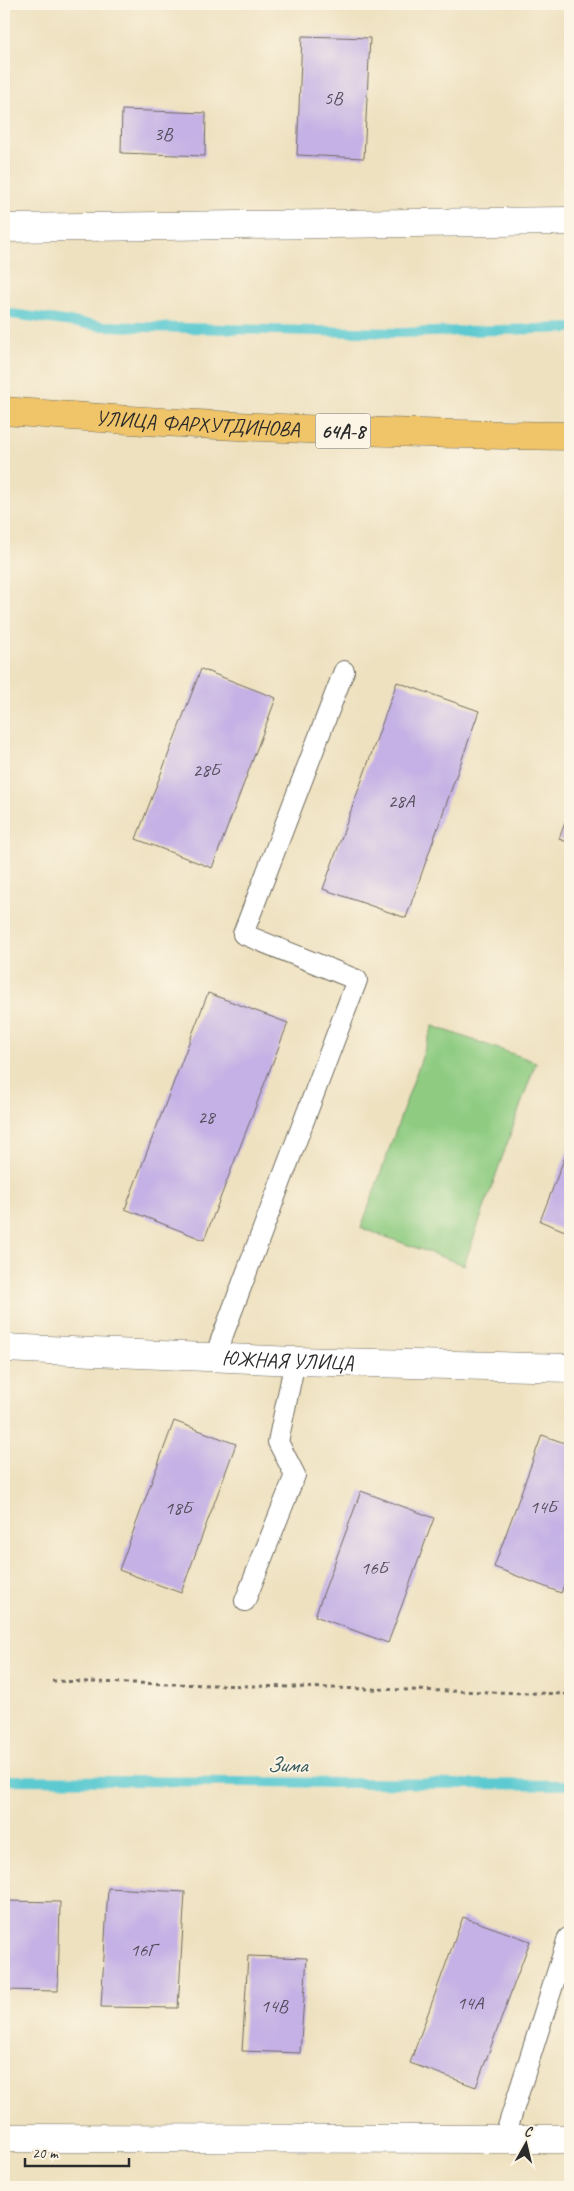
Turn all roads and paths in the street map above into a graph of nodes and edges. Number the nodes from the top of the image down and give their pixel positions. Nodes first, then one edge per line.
1 (570, 221) edge
2 (4, 228) edge
3 (4, 411) edge
4 (570, 436) edge
5 (344, 671) dead end
6 (4, 1348) edge
7 (216, 1356) junction
8 (295, 1361) junction
9 (570, 1368) edge
10 (246, 1601) dead end
11 (52, 1681) dead end
12 (570, 1694) edge
13 (568, 1938) dead end
14 (4, 2138) edge
15 (504, 2139) junction
16 (570, 2139) edge

1 - 2 street
3 - 4 main road, УЛИЦА ФАРХУТДИНОВА / 64А-8
5 - 7 lane
6 - 7 street, ЮЖНАЯ УЛИЦА
7 - 8 street, ЮЖНАЯ УЛИЦА
8 - 9 street, ЮЖНАЯ УЛИЦА
8 - 10 lane
11 - 12 path
13 - 15 lane
14 - 15 street
15 - 16 street

